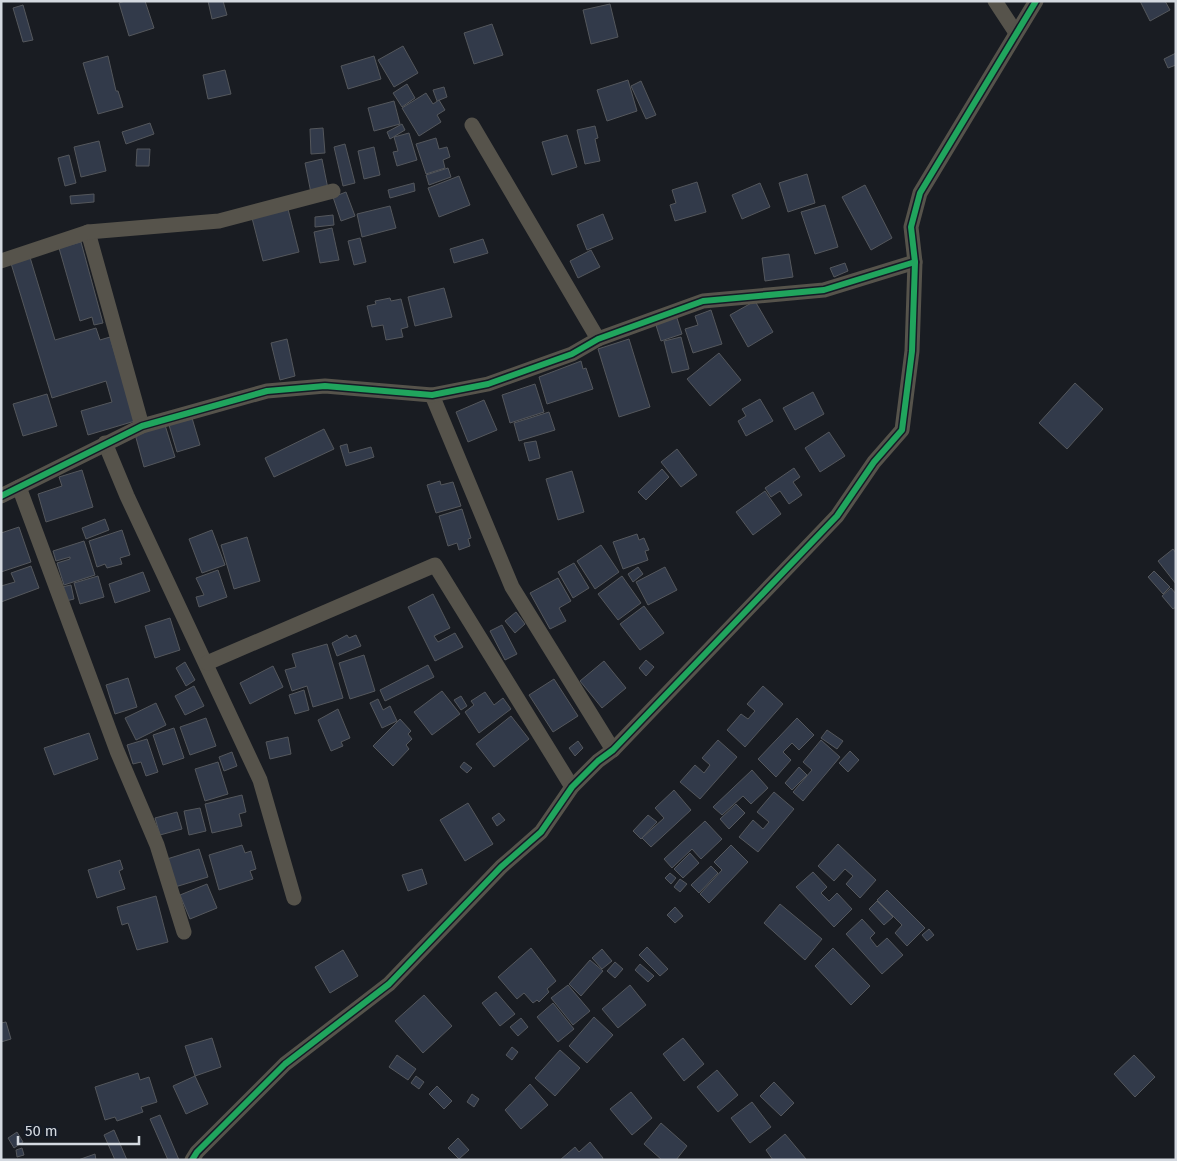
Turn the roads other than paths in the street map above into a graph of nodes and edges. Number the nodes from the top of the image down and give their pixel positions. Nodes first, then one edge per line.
1 (995, 1) edge
2 (1036, 1) edge
3 (1016, 33) junction
4 (472, 125) dead end
5 (333, 191) dead end
6 (88, 232) junction
7 (1, 261) edge
8 (915, 262) junction
9 (598, 339) junction
10 (432, 394) junction
11 (142, 426) junction
12 (105, 444) junction
13 (20, 487) junction
14 (1, 496) edge
15 (207, 664) junction
16 (614, 750) junction
17 (572, 787) junction
18 (294, 898) dead end
19 (184, 932) dead end
20 (192, 1160) edge

1 - 3 street
2 - 3 street
3 - 8 street
4 - 9 street
5 - 6 street
6 - 7 street
6 - 11 street
8 - 9 street
8 - 16 street
9 - 10 street
10 - 11 street
10 - 16 street
11 - 12 street
12 - 13 street
12 - 15 street
13 - 14 street
13 - 19 street
15 - 17 street
15 - 18 street
16 - 17 street
17 - 20 street

